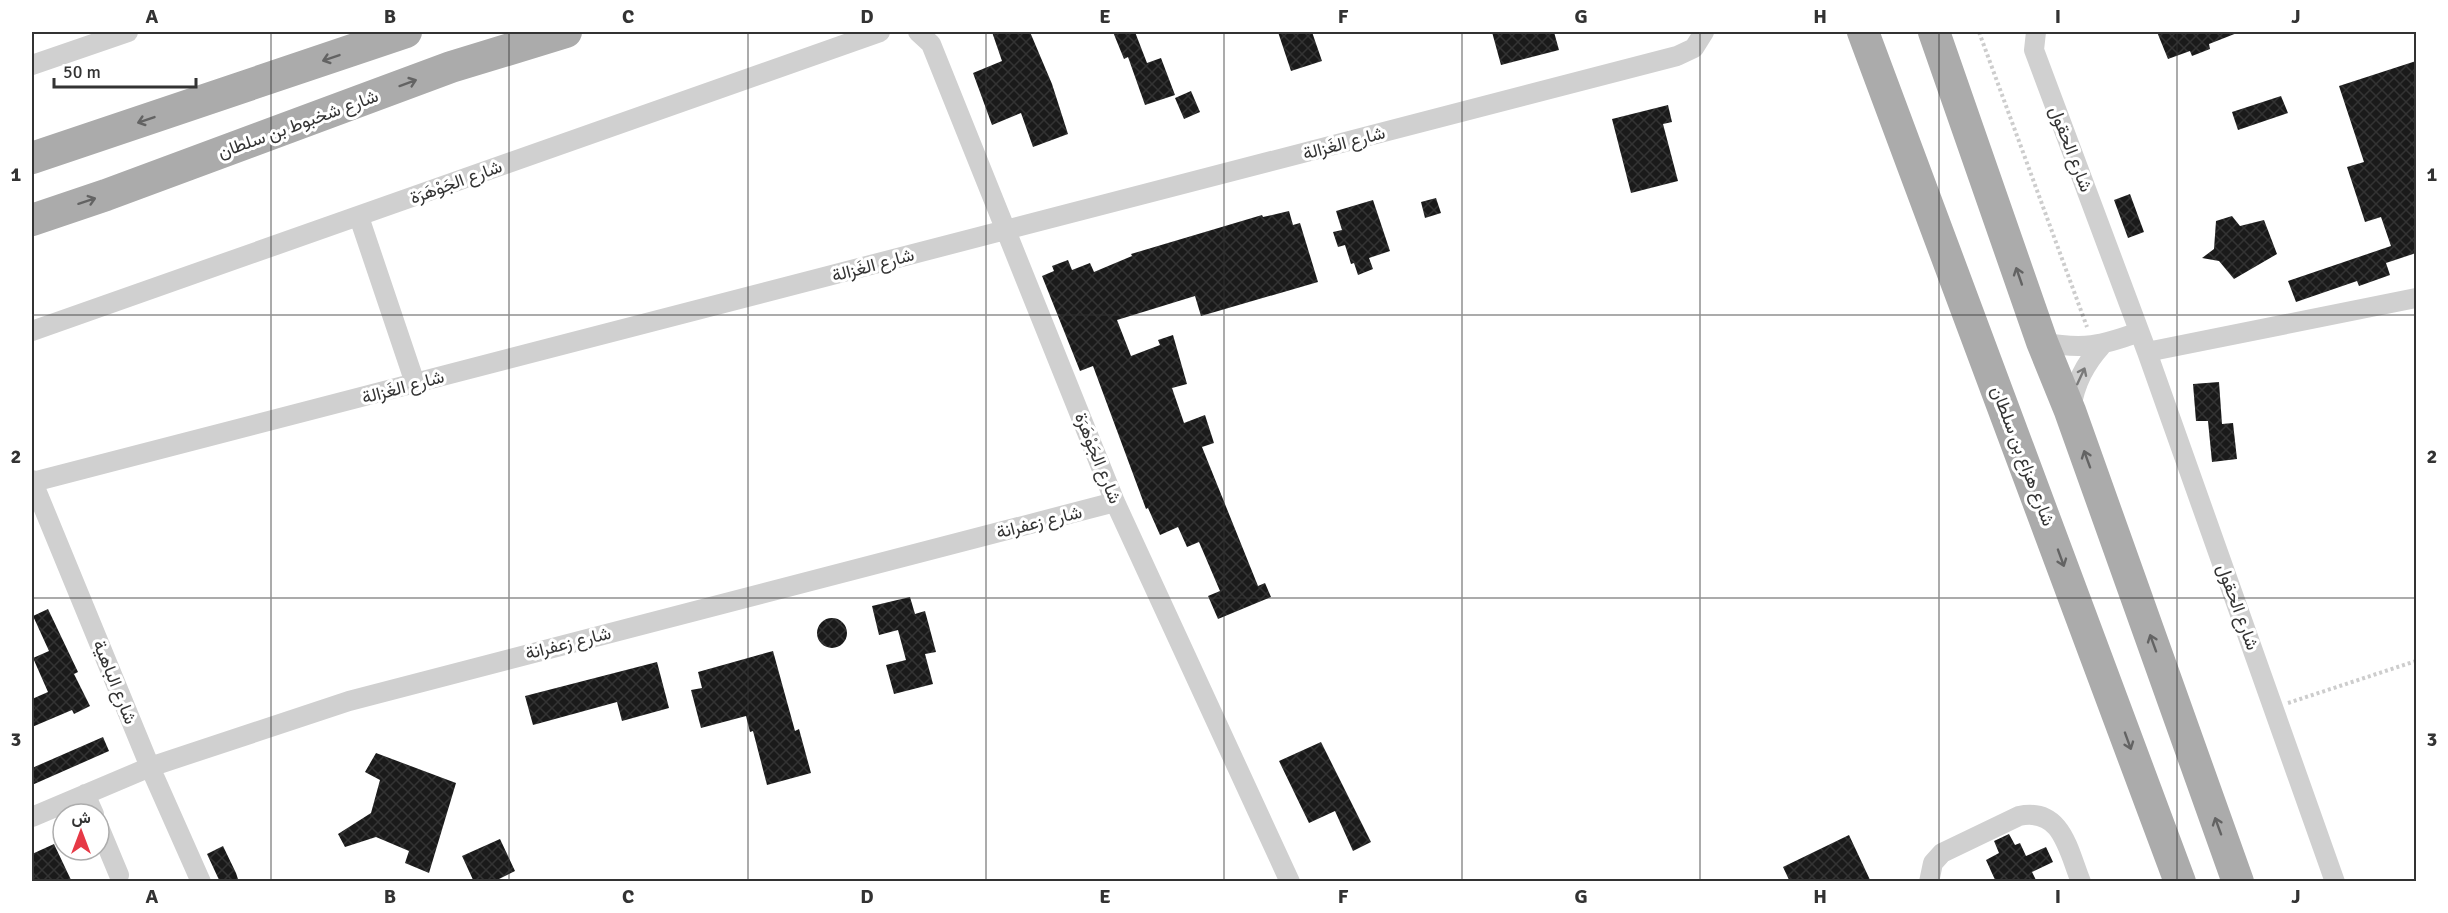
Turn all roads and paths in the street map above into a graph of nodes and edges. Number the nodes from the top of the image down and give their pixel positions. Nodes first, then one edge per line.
1 (128, 32) edge
2 (406, 32) edge
3 (566, 32) edge
4 (880, 32) edge
5 (918, 32) edge
6 (1704, 32) edge
7 (1842, 32) edge
8 (1863, 32) edge
9 (1918, 32) edge
10 (1934, 32) edge
11 (1979, 32) edge
12 (2036, 32) edge
13 (32, 65) edge
14 (1952, 80) junction
15 (32, 158) edge
16 (359, 217) junction
17 (32, 220) edge
18 (1005, 231) junction
19 (2416, 298) edge
20 (32, 331) edge
21 (2139, 332) junction
22 (2042, 342) junction
23 (2098, 346) junction
24 (2147, 352) junction
25 (415, 384) junction
26 (2070, 411) junction
27 (32, 481) edge
28 (2033, 483) junction
29 (1115, 502) junction
30 (2416, 661) edge
31 (2273, 708) junction
32 (150, 767) junction
33 (85, 794) junction
34 (89, 802) edge
35 (32, 817) edge
36 (111, 856) edge
37 (119, 875) dead end
38 (201, 882) edge
39 (1290, 882) edge
40 (1929, 882) edge
41 (2081, 882) edge
42 (2180, 882) edge
43 (2238, 882) edge
44 (2335, 882) edge

1 - 13 street
2 -> 15 main road
17 -> 3 main road, شارع شخبوط بن سلطان
4 - 16 street, شارع الجَوْهَرَة
5 - 18 street, شارع الجَوْهَرَة
6 - 18 street, شارع الغَزالة
7 - 28 main road
8 - 28 main road, شارع هزاع بن سلطان
9 - 14 main road
10 - 14 main road
11 - 23 path
12 - 21 street, شارع الحقول
22 -> 14 main road
16 - 20 street, شارع الجَوْهَرَة
16 - 25 street
18 - 25 street, شارع الغَزالة
18 - 29 street, شارع الجَوْهَرَة
19 - 24 street
21 - 23 street
21 - 24 street, شارع الحقول
22 - 23 street
22 - 26 main road
26 -> 23 street
24 - 31 street, شارع الحقول
25 - 27 street, شارع الغَزالة
43 -> 26 main road
27 - 32 street, شارع الباهية
28 -> 42 main road, شارع هزاع بن سلطان
29 - 32 street, شارع زعفرانة
29 - 39 street, شارع الجَوْهَرَة
30 - 31 path
31 - 44 street, شارع الحقول
32 - 33 street, شارع زعفرانة
32 - 38 street, شارع الباهية
33 - 34 street
33 - 35 street, شارع زعفرانة
36 - 37 street
40 - 41 street

